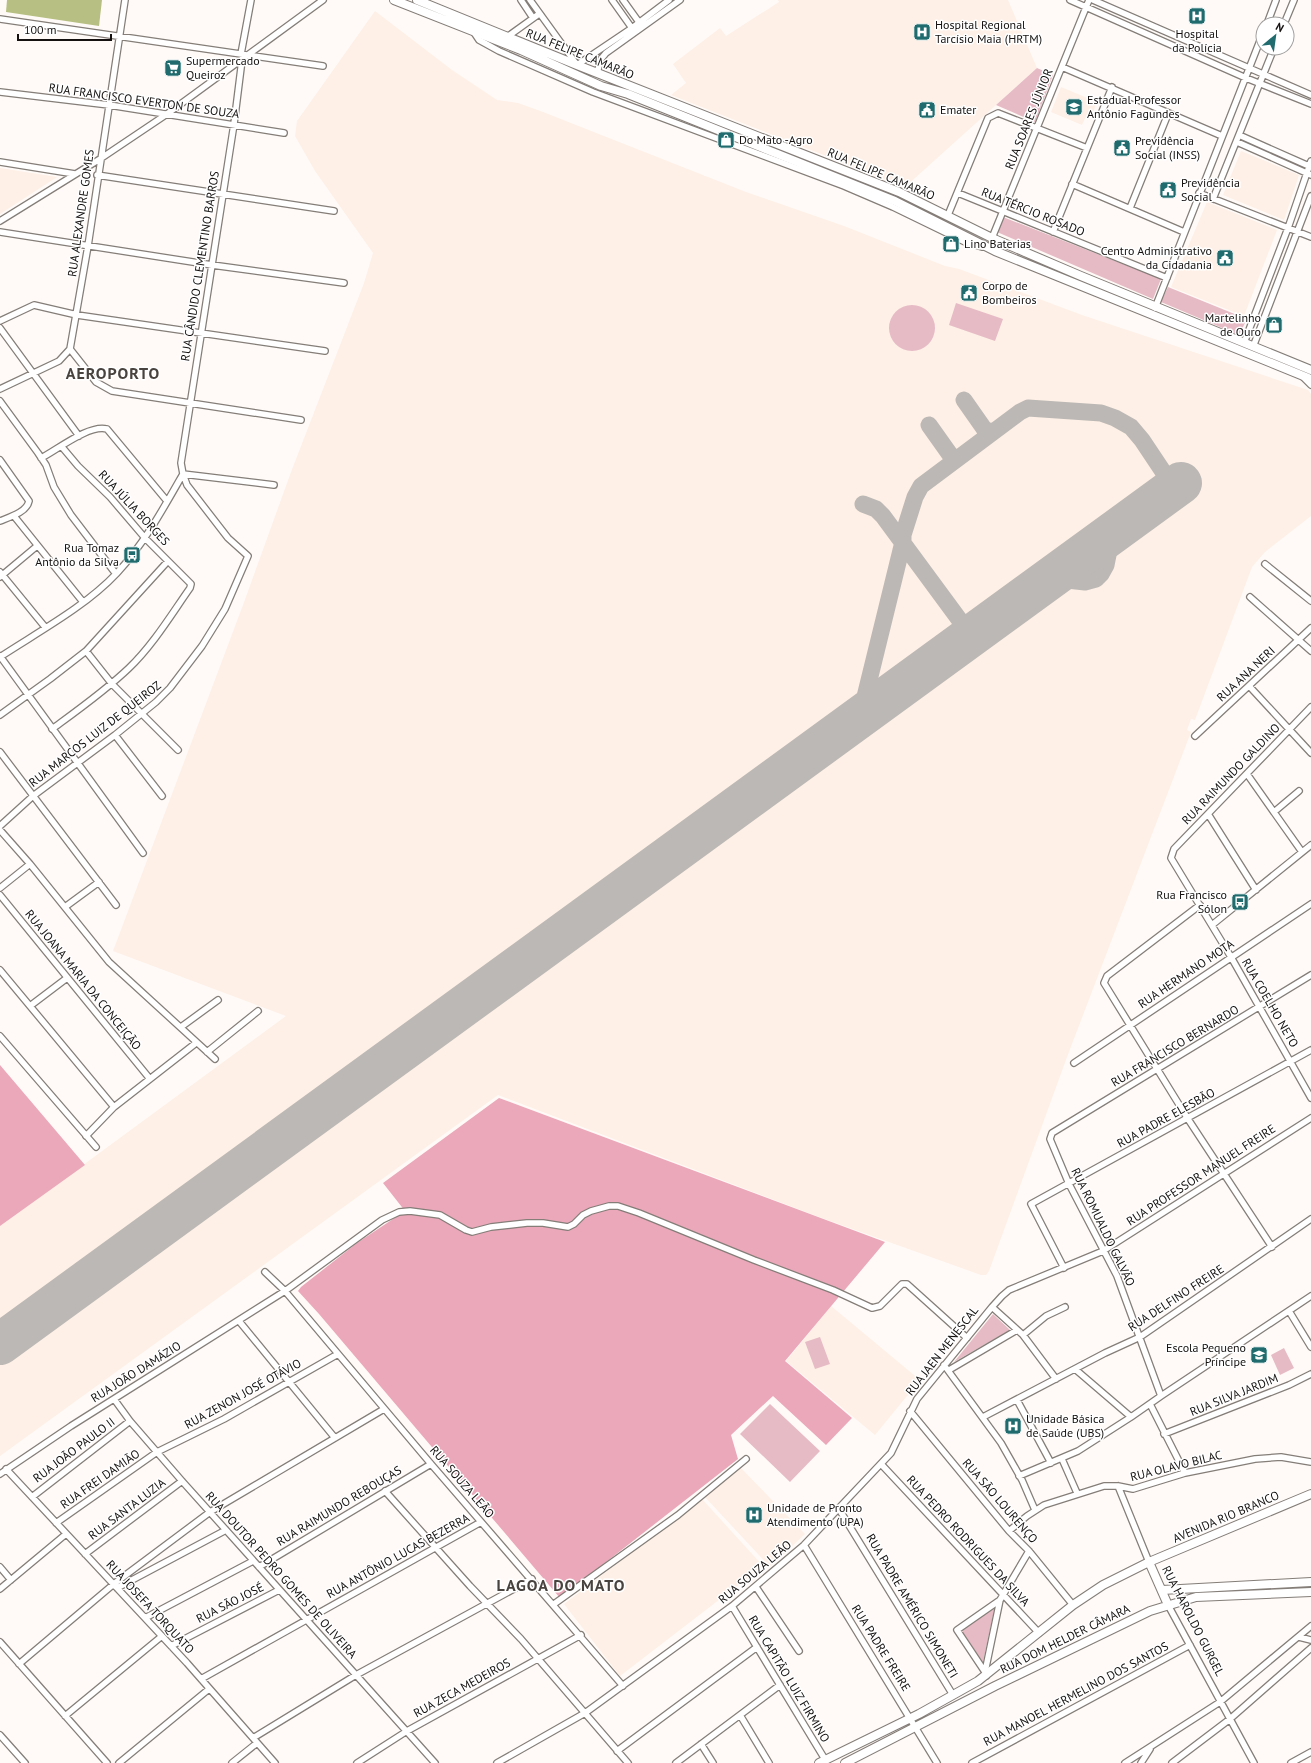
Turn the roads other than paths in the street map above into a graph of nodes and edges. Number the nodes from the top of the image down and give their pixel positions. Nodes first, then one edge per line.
1 (125, 0) edge
2 (251, 0) edge
3 (322, 0) edge
4 (394, 0) edge
5 (417, 0) edge
6 (521, 0) edge
7 (530, 0) edge
8 (612, 0) edge
9 (623, 0) edge
10 (669, 0) edge
11 (680, 0) edge
12 (1089, 0) edge
13 (1093, 0) edge
14 (1276, 0) edge
15 (1294, 0) edge
16 (1072, 1) edge
17 (1086, 8) junction
18 (539, 14) junction
19 (1270, 16) edge
20 (1287, 16) edge
21 (533, 18) junction
22 (0, 19) edge
23 (641, 25) junction
24 (633, 30) junction
25 (473, 31) junction
26 (118, 37) junction
27 (507, 38) junction
28 (1255, 53) edge
29 (250, 55) junction
30 (1271, 56) edge
31 (242, 57) junction
32 (553, 64) junction
33 (576, 65) junction
34 (323, 66) dead end
35 (1062, 67) junction
36 (1249, 68) junction
37 (597, 73) junction
38 (1263, 74) junction
39 (1246, 78) junction
40 (1260, 83) junction
41 (1112, 87) junction
42 (0, 92) edge
43 (1311, 95) edge
44 (1311, 104) edge
45 (109, 105) junction
46 (167, 114) junction
47 (1168, 114) junction
48 (234, 124) junction
49 (1037, 129) junction
50 (284, 133) dead end
51 (1239, 135) junction
52 (1222, 136) junction
53 (1236, 142) junction
54 (1087, 148) junction
55 (100, 159) junction
56 (0, 162) edge
57 (1310, 165) edge
58 (75, 174) junction
59 (1309, 174) edge
60 (97, 175) junction
61 (1072, 184) junction
62 (958, 193) junction
63 (222, 194) junction
64 (1200, 194) junction
65 (1311, 196) edge
66 (1214, 199) junction
67 (1130, 208) junction
68 (334, 210) dead end
69 (917, 212) junction
70 (1003, 212) junction
71 (948, 215) junction
72 (0, 221) edge
73 (1288, 228) junction
74 (0, 232) edge
75 (1052, 232) junction
76 (1184, 232) junction
77 (1297, 232) junction
78 (1311, 237) edge
79 (992, 238) junction
80 (977, 242) junction
81 (88, 246) junction
82 (992, 249) junction
83 (212, 265) junction
84 (1167, 278) junction
85 (344, 282) dead end
86 (1100, 284) junction
87 (1089, 290) junction
88 (1155, 308) junction
89 (76, 315) junction
90 (0, 321) edge
91 (0, 328) edge
92 (201, 334) junction
93 (1244, 343) junction
94 (1253, 347) junction
95 (70, 349) junction
96 (326, 351) dead end
97 (1311, 370) edge
98 (33, 374) junction
99 (1302, 376) junction
100 (1311, 379) edge
101 (1311, 385) edge
102 (0, 389) edge
103 (0, 401) edge
104 (191, 403) junction
105 (301, 420) dead end
106 (79, 436) junction
107 (62, 447) junction
108 (41, 458) junction
109 (0, 460) edge
110 (183, 474) junction
111 (274, 485) dead end
112 (167, 502) junction
113 (14, 516) junction
114 (0, 521) edge
115 (145, 538) junction
116 (37, 546) junction
117 (168, 561) junction
118 (1265, 564) dead end
119 (116, 574) junction
120 (1, 575) edge
121 (1250, 597) dead end
122 (1311, 601) edge
123 (83, 602) junction
124 (45, 627) junction
125 (1311, 628) edge
126 (1298, 640) junction
127 (86, 651) junction
128 (1311, 651) edge
129 (0, 656) edge
130 (112, 684) junction
131 (1250, 687) junction
132 (28, 696) junction
133 (1311, 707) edge
134 (141, 714) junction
135 (0, 715) edge
136 (52, 729) junction
137 (1290, 730) junction
138 (115, 734) junction
139 (1195, 736) dead end
140 (178, 750) dead end
141 (0, 752) edge
142 (1311, 753) edge
143 (77, 763) junction
144 (1247, 774) junction
145 (1299, 791) dead end
146 (33, 796) junction
147 (162, 796) dead end
148 (1274, 812) junction
149 (1208, 814) junction
150 (0, 826) edge
151 (0, 830) edge
152 (1311, 845) edge
153 (1302, 852) junction
154 (143, 853) dead end
155 (1171, 858) joint
156 (30, 864) junction
157 (99, 882) junction
158 (0, 888) edge
159 (1256, 890) junction
160 (0, 895) edge
161 (1311, 904) edge
162 (116, 905) dead end
163 (1200, 905) junction
164 (65, 907) junction
165 (1212, 925) junction
166 (1231, 957) junction
167 (0, 972) edge
168 (1311, 975) edge
169 (67, 978) junction
170 (218, 1000) dead end
171 (30, 1006) junction
172 (1260, 1007) junction
173 (258, 1011) dead end
174 (1130, 1024) junction
175 (181, 1028) junction
176 (0, 1036) edge
177 (196, 1043) junction
178 (1311, 1050) edge
179 (207, 1052) junction
180 (215, 1059) dead end
181 (1290, 1060) junction
182 (1074, 1063) dead end
183 (1157, 1069) junction
184 (150, 1079) junction
185 (1311, 1098) edge
186 (114, 1107) junction
187 (1311, 1118) edge
188 (1188, 1119) junction
189 (86, 1136) junction
190 (1050, 1136) joint
191 (96, 1147) dead end
192 (1223, 1174) junction
193 (1069, 1184) junction
194 (1311, 1219) edge
195 (1272, 1247) junction
196 (1103, 1251) junction
197 (1064, 1268) junction
198 (265, 1272) dead end
199 (285, 1291) junction
200 (1311, 1296) edge
201 (992, 1307) junction
202 (1065, 1307) dead end
203 (1289, 1311) junction
204 (239, 1321) junction
205 (1018, 1330) junction
206 (1022, 1335) junction
207 (1140, 1337) junction
208 (967, 1338) junction
209 (1311, 1347) edge
210 (338, 1354) junction
211 (944, 1365) junction
212 (1074, 1369) junction
213 (949, 1370) junction
214 (1311, 1374) edge
215 (1056, 1379) junction
216 (288, 1383) junction
217 (1161, 1396) junction
218 (114, 1399) junction
219 (1017, 1400) junction
220 (1150, 1404) junction
221 (384, 1409) junction
222 (910, 1411) junction
223 (983, 1417) junction
224 (1131, 1417) junction
225 (130, 1421) junction
226 (1164, 1434) junction
227 (335, 1438) junction
228 (157, 1452) junction
229 (746, 1459) dead end
230 (1062, 1459) junction
231 (1311, 1462) edge
232 (1051, 1463) junction
233 (431, 1464) junction
234 (881, 1464) junction
235 (6, 1469) junction
236 (1185, 1473) junction
237 (0, 1474) edge
238 (1019, 1476) junction
239 (182, 1481) junction
240 (1118, 1486) junction
241 (385, 1491) junction
242 (1077, 1494) junction
243 (1311, 1494) edge
244 (32, 1496) junction
245 (839, 1509) junction
246 (1035, 1510) junction
247 (210, 1512) junction
248 (481, 1522) junction
249 (56, 1523) junction
250 (226, 1530) junction
251 (1009, 1531) junction
252 (66, 1534) junction
253 (804, 1545) junction
254 (435, 1548) junction
255 (1029, 1552) junction
256 (85, 1554) junction
257 (252, 1561) junction
258 (1149, 1562) junction
259 (0, 1567) edge
260 (259, 1568) junction
261 (532, 1579) junction
262 (11, 1580) junction
263 (1311, 1582) edge
264 (115, 1586) junction
265 (756, 1587) junction
266 (0, 1589) edge
267 (278, 1590) junction
268 (1162, 1590) junction
269 (1311, 1592) edge
270 (1003, 1594) junction
271 (1000, 1600) junction
272 (486, 1603) junction
273 (554, 1604) junction
274 (1073, 1605) junction
275 (1168, 1605) junction
276 (732, 1606) junction
277 (145, 1618) junction
278 (306, 1620) junction
279 (1311, 1626) edge
280 (1039, 1633) junction
281 (581, 1635) junction
282 (162, 1636) junction
283 (1299, 1637) junction
284 (1311, 1640) edge
285 (0, 1642) edge
286 (1190, 1645) junction
287 (171, 1646) junction
288 (757, 1647) junction
289 (1311, 1648) edge
290 (799, 1651) dead end
291 (537, 1659) junction
292 (19, 1664) junction
293 (985, 1674) junction
294 (356, 1675) junction
295 (201, 1679) junction
296 (780, 1685) junction
297 (623, 1686) junction
298 (209, 1689) junction
299 (953, 1695) junction
300 (1220, 1702) junction
301 (585, 1714) junction
302 (740, 1715) junction
303 (65, 1716) junction
304 (910, 1717) junction
305 (1230, 1719) junction
306 (916, 1727) junction
307 (407, 1731) junction
308 (0, 1734) edge
309 (255, 1741) junction
310 (701, 1744) junction
311 (1151, 1747) junction
312 (617, 1751) junction
313 (1311, 1752) edge
314 (824, 1762) edge
315 (25, 1763) edge
316 (107, 1763) edge
317 (119, 1763) edge
318 (232, 1763) edge
319 (275, 1763) edge
320 (356, 1763) edge
321 (435, 1763) edge
322 (497, 1763) edge
323 (628, 1763) edge
324 (676, 1763) edge
325 (713, 1763) edge
326 (769, 1763) edge
327 (845, 1763) edge
328 (937, 1763) edge
329 (972, 1763) edge
330 (1125, 1763) edge
331 (1141, 1763) edge
332 (1172, 1763) edge
333 (1254, 1763) edge
334 (1291, 1763) edge

1 - 26 street, RUA ALEXANDRE GOMES
2 - 31 street, RUA CÂNDIDO CLEMENTINO BARROS
3 - 29 street
4 - 25 main road, RUA FELIPE CAMARÃO
5 - 27 main road, RUA FELIPE CAMARÃO
6 - 21 street
7 - 18 street
8 - 24 street
9 - 23 street
10 - 23 street
11 - 23 street
12 - 17 street, RUA SOARES JÚNIOR
13 - 36 street
14 - 19 street
15 - 20 street
16 - 17 street
17 - 35 street, RUA SOARES JÚNIOR
17 - 39 street
18 - 21 street
18 - 33 street
21 - 27 street
22 - 26 street
23 - 24 street
24 - 33 street
24 - 37 street
25 - 32 main road, RUA FELIPE CAMARÃO
25 - 82 street, RUA FELIPE CAMARÃO
26 - 31 street
26 - 45 street, RUA ALEXANDRE GOMES
27 - 33 main road, RUA FELIPE CAMARÃO
28 - 36 street
29 - 31 street
29 - 34 street
30 - 38 street
31 - 46 street
31 - 48 street, RUA CÂNDIDO CLEMENTINO BARROS
32 - 37 main road
32 - 69 main road, RUA FELIPE CAMARÃO
33 - 37 main road, RUA FELIPE CAMARÃO
35 - 41 street
35 - 49 street, RUA SOARES JÚNIOR
36 - 38 street
36 - 39 street
37 - 71 main road, RUA FELIPE CAMARÃO
38 - 40 street
38 - 43 street
39 - 40 street
39 - 52 street
40 - 44 street
40 - 51 street
41 - 47 street
41 - 54 street
42 - 45 street, RUA FRANCISCO EVERTON DE SOUZA
45 - 46 street, RUA FRANCISCO EVERTON DE SOUZA
45 - 55 street, RUA ALEXANDRE GOMES
46 - 48 street, RUA FRANCISCO EVERTON DE SOUZA
46 - 55 street
47 - 52 street
47 - 67 street
48 - 50 street, RUA FRANCISCO EVERTON DE SOUZA
48 - 63 street, RUA CÂNDIDO CLEMENTINO BARROS
49 - 54 street
49 - 62 street
49 - 70 street, RUA SOARES JÚNIOR
51 - 53 street
51 - 57 street
52 - 64 street
53 - 59 street
53 - 66 street
54 - 61 street
55 - 58 street
55 - 60 street, RUA ALEXANDRE GOMES
56 - 58 street
57 - 59 street
58 - 72 street
59 - 73 street
60 - 63 street
60 - 81 street, RUA ALEXANDRE GOMES
61 - 67 street
61 - 75 street
62 - 70 street, RUA TÉRCIO ROSADO
62 - 71 street
63 - 68 street
63 - 83 street, RUA CÂNDIDO CLEMENTINO BARROS
64 - 66 street
64 - 76 street
65 - 77 street
66 - 73 street
67 - 76 street
69 - 71 main road
69 - 80 main road, RUA FELIPE CAMARÃO
70 - 75 street, RUA TÉRCIO ROSADO
70 - 79 street, RUA SOARES JÚNIOR
71 - 79 main road, RUA FELIPE CAMARÃO
73 - 77 street
73 - 93 street
74 - 81 street
75 - 84 street, RUA TÉRCIO ROSADO
76 - 84 street
77 - 78 street
77 - 94 street
79 - 80 main road
79 - 86 main road, RUA FELIPE CAMARÃO
80 - 82 main road, RUA FELIPE CAMARÃO
81 - 83 street
81 - 89 street, RUA ALEXANDRE GOMES
82 - 87 main road, RUA FELIPE CAMARÃO
83 - 85 street
83 - 92 street, RUA CÂNDIDO CLEMENTINO BARROS
84 - 88 street
86 - 87 main road
86 - 88 main road, RUA FELIPE CAMARÃO
87 - 99 main road, RUA FELIPE CAMARÃO
88 - 93 main road, RUA FELIPE CAMARÃO
89 - 90 street
89 - 92 street
89 - 95 street, RUA ALEXANDRE GOMES
91 - 98 street
92 - 96 street
92 - 104 street, RUA CÂNDIDO CLEMENTINO BARROS
93 - 94 main road, RUA FELIPE CAMARÃO
94 - 97 main road, RUA FELIPE CAMARÃO
95 - 98 street
95 - 104 street
98 - 102 street
98 - 106 street
99 - 100 main road, RUA FELIPE CAMARÃO
99 - 101 street
103 - 108 street
104 - 105 street
104 - 110 street, RUA CÂNDIDO CLEMENTINO BARROS
106 - 107 street
106 - 112 street
107 - 108 street
107 - 115 street, RUA JÚLIA BORGES
108 - 119 street
109 - 113 street
110 - 111 street
110 - 112 street
110 - 134 street, RUA MARCOS LUIZ DE QUEIROZ
112 - 115 street
113 - 114 street
113 - 116 street
115 - 117 street, RUA JÚLIA BORGES
115 - 119 street
116 - 120 street
116 - 123 street
117 - 127 street
117 - 130 street, RUA JÚLIA BORGES
118 - 122 street
119 - 123 street
120 - 124 street
121 - 126 street
123 - 124 street
124 - 129 street
125 - 126 street, RUA ANA NERI
126 - 128 street
126 - 131 street, RUA ANA NERI
127 - 130 street
127 - 132 street
129 - 132 street
130 - 134 street
130 - 136 street
131 - 137 street
131 - 139 street, RUA ANA NERI
132 - 135 street
132 - 136 street
133 - 137 street, RUA RAIMUNDO GALDINO
134 - 138 street, RUA MARCOS LUIZ DE QUEIROZ
134 - 140 street
136 - 143 street
137 - 142 street
137 - 144 street, RUA RAIMUNDO GALDINO
138 - 143 street, RUA MARCOS LUIZ DE QUEIROZ
138 - 147 street
141 - 146 street
143 - 146 street, RUA MARCOS LUIZ DE QUEIROZ
143 - 154 street
144 - 148 street
144 - 149 street, RUA RAIMUNDO GALDINO
145 - 148 street
146 - 150 street, RUA MARCOS LUIZ DE QUEIROZ
146 - 157 street
148 - 153 street
149 - 155 street, RUA RAIMUNDO GALDINO
149 - 159 street
151 - 156 street
152 - 153 street
153 - 159 street
155 - 163 street, RUA COELHO NETO
156 - 158 street
156 - 164 street
157 - 162 street
157 - 164 street
159 - 165 street
160 - 169 street, RUA JOANA MARIA DA CONCEIÇÃO
161 - 166 street, RUA HERMANO MOTA
163 - 165 street, RUA COELHO NETO
163 - 174 street
164 - 175 street
165 - 166 street, RUA COELHO NETO
166 - 172 street, RUA COELHO NETO
166 - 174 street, RUA HERMANO MOTA
167 - 171 street
168 - 172 street, RUA FRANCISCO BERNARDO
169 - 171 street
169 - 184 street, RUA JOANA MARIA DA CONCEIÇÃO
170 - 175 street
171 - 186 street
172 - 181 street, RUA COELHO NETO
172 - 183 street, RUA FRANCISCO BERNARDO
173 - 179 street
174 - 182 street, RUA HERMANO MOTA
174 - 183 street
175 - 177 street
176 - 189 street
177 - 179 street
177 - 184 street
178 - 181 street, RUA PADRE ELESBÃO
179 - 180 street
181 - 185 street, RUA COELHO NETO
181 - 188 street, RUA PADRE ELESBÃO
183 - 188 street
183 - 190 street, RUA FRANCISCO BERNARDO
184 - 186 street
186 - 189 street
187 - 192 street, RUA PROFESSOR MANUEL FREIRE
188 - 192 street
188 - 193 street, RUA PADRE ELESBÃO
189 - 191 street
190 - 193 street, RUA ROMUALDO GALVÃO
192 - 195 street
192 - 196 street, RUA PROFESSOR MANUEL FREIRE
193 - 196 street, RUA ROMUALDO GALVÃO
193 - 197 street, RUA PADRE ELESBÃO
194 - 195 street, RUA DELFINO FREIRE
195 - 207 street, RUA DELFINO FREIRE
196 - 197 street, RUA JAEN MENESCAL
196 - 207 street, RUA ROMUALDO GALVÃO
197 - 201 street, RUA JAEN MENESCAL
198 - 199 street, RUA SOUZA LEÃO
199 - 204 street, RUA JOÃO DAMÁZIO
199 - 208 street, RUA JOÃO DAMÁZIO
199 - 210 street, RUA SOUZA LEÃO
200 - 203 street
201 - 205 street
201 - 208 street, RUA JAEN MENESCAL
202 - 206 street
203 - 209 street
203 - 217 street
204 - 216 street
204 - 218 street, RUA JOÃO DAMÁZIO
205 - 206 street
205 - 213 street
206 - 215 street
207 - 212 street, RUA DELFINO FREIRE
207 - 217 street, RUA ROMUALDO GALVÃO
208 - 211 street, RUA JAEN MENESCAL
210 - 216 street, RUA ZENON JOSÉ OTÁVIO
210 - 221 street, RUA SOUZA LEÃO
211 - 213 street
211 - 222 street, RUA JAEN MENESCAL
212 - 215 street, RUA DELFINO FREIRE
212 - 224 street
213 - 223 street
214 - 226 street, RUA SILVA JARDIM
215 - 219 street, RUA DELFINO FREIRE
216 - 227 street
216 - 228 street, RUA ZENON JOSÉ OTÁVIO
217 - 220 street
218 - 225 street, RUA DOUTOR PEDRO GOMES DE OLIVEIRA
218 - 235 street, RUA JOÃO DAMÁZIO
219 - 223 street, RUA DELFINO FREIRE
219 - 232 street
220 - 224 street
220 - 226 street
221 - 227 street
221 - 233 street, RUA SOUZA LEÃO
222 - 234 street, RUA JAEN MENESCAL
222 - 251 street, RUA SÃO LOURENÇO
223 - 238 street
224 - 230 street
225 - 228 street, RUA DOUTOR PEDRO GOMES DE OLIVEIRA
225 - 244 street, RUA JOÃO PAULO II
226 - 236 street
227 - 247 street
228 - 239 street, RUA DOUTOR PEDRO GOMES DE OLIVEIRA
228 - 249 street, RUA FREI DAMIÃO
229 - 273 street
230 - 232 street
230 - 242 street
231 - 236 street, RUA OLAVO BILAC
232 - 238 street
233 - 241 street, RUA RAIMUNDO REBOUÇAS
233 - 248 street, RUA SOUZA LEÃO
234 - 245 street, RUA JAEN MENESCAL
234 - 270 street, RUA PEDRO RODRIGUES DA SILVA
235 - 237 street, RUA JOÃO DAMÁZIO
235 - 244 street, RUA JOSEFA TORQUATO
236 - 240 street, RUA OLAVO BILAC
238 - 246 street
239 - 247 street, RUA DOUTOR PEDRO GOMES DE OLIVEIRA
239 - 256 street, RUA SANTA LUZIA
240 - 242 street, RUA OLAVO BILAC
240 - 258 street, RUA HAROLDO GURGEL
241 - 254 street
241 - 260 street, RUA RAIMUNDO REBOUÇAS
242 - 246 street, RUA OLAVO BILAC
243 - 258 main road, AVENIDA RIO BRANCO
244 - 249 street, RUA JOSEFA TORQUATO
245 - 253 street, RUA JAEN MENESCAL
245 - 299 street, RUA PADRE AMÉRICO SIMONETI
246 - 251 street, RUA OLAVO BILAC
247 - 250 street, RUA DOUTOR PEDRO GOMES DE OLIVEIRA
247 - 264 street
248 - 254 street, RUA ANTÔNIO LUCAS BEZERRA
248 - 261 street, RUA SOUZA LEÃO
249 - 252 street, RUA JOSEFA TORQUATO
250 - 257 street, RUA DOUTOR PEDRO GOMES DE OLIVEIRA
250 - 264 street
251 - 255 street, RUA SÃO LOURENÇO
252 - 256 street, RUA JOSEFA TORQUATO
252 - 262 street
253 - 265 street, RUA SOUZA LEÃO
253 - 304 street, RUA PADRE FREIRE
254 - 272 street
254 - 278 street, RUA ANTÔNIO LUCAS BEZERRA
255 - 270 street
255 - 274 street, RUA SÃO LOURENÇO
256 - 264 street, RUA JOSEFA TORQUATO
257 - 260 street, RUA DOUTOR PEDRO GOMES DE OLIVEIRA
257 - 277 street
258 - 268 main road, RUA HAROLDO GURGEL
258 - 274 main road, RUA DOM HELDER CÂMARA
259 - 262 street
260 - 267 street, RUA DOUTOR PEDRO GOMES DE OLIVEIRA
261 - 272 street
261 - 273 street, RUA SOUZA LEÃO
262 - 266 street
263 - 268 main road
264 - 277 street, RUA JOSEFA TORQUATO
264 - 292 street
265 - 276 street, RUA SOUZA LEÃO
265 - 290 street
267 - 278 street, RUA DOUTOR PEDRO GOMES DE OLIVEIRA
267 - 287 street, RUA SÃO JOSÉ
268 - 275 main road, RUA HAROLDO GURGEL
269 - 275 main road, RUA DOM HELDER CÂMARA
270 - 271 street
270 - 280 street, RUA PEDRO RODRIGUES DA SILVA
271 - 293 street
271 - 293 street
272 - 291 street
272 - 294 street
273 - 281 street, RUA SOUZA LEÃO
274 - 280 main road, RUA DOM HELDER CÂMARA
275 - 286 street, RUA HAROLDO GURGEL
275 - 306 main road, RUA DOM HELDER CÂMARA
276 - 288 street, RUA CAPITÃO LUIZ FIRMINO
276 - 297 street, RUA SOUZA LEÃO
277 - 282 street, RUA JOSEFA TORQUATO
278 - 294 street, RUA DOUTOR PEDRO GOMES DE OLIVEIRA
278 - 295 street, RUA ANTÔNIO LUCAS BEZERRA
279 - 283 street
280 - 293 main road, RUA DOM HELDER CÂMARA
281 - 291 street, RUA ZECA MEDEIROS
281 - 297 street, RUA SOUZA LEÃO
282 - 287 street, RUA JOSEFA TORQUATO
282 - 303 street
283 - 284 street
283 - 300 street
285 - 292 street
286 - 300 street, RUA HAROLDO GURGEL
286 - 329 street, RUA MANOEL HERMELINO DOS SANTOS
287 - 295 street, RUA JOSEFA TORQUATO
288 - 296 street, RUA CAPITÃO LUIZ FIRMINO
288 - 312 street
289 - 305 street
291 - 301 street
291 - 307 street, RUA ZECA MEDEIROS
292 - 303 street
293 - 299 main road, RUA DOM HELDER CÂMARA
294 - 307 street, RUA DOUTOR PEDRO GOMES DE OLIVEIRA
294 - 309 street
295 - 298 street, RUA JOSEFA TORQUATO
296 - 302 street
296 - 314 street, RUA CAPITÃO LUIZ FIRMINO
297 - 301 street, RUA SOUZA LEÃO
298 - 309 street, RUA JOSEFA TORQUATO
298 - 317 street
299 - 304 main road, RUA DOM HELDER CÂMARA
300 - 305 street, RUA HAROLDO GURGEL
300 - 311 street
301 - 312 street
301 - 322 street, RUA SOUZA LEÃO
302 - 310 street
302 - 326 street
303 - 316 street
304 - 306 street, RUA PADRE FREIRE
304 - 314 main road, RUA DOM HELDER CÂMARA
305 - 332 street
305 - 333 street, RUA HAROLDO GURGEL
306 - 327 main road, RUA DOM HELDER CÂMARA
306 - 328 street, RUA PADRE FREIRE
307 - 320 street, RUA ZECA MEDEIROS
307 - 321 street, RUA DOUTOR PEDRO GOMES DE OLIVEIRA
308 - 315 street
309 - 318 street
309 - 319 street, RUA JOSEFA TORQUATO
310 - 324 street
310 - 325 street
311 - 330 street
311 - 331 street
312 - 323 street
313 - 334 street

